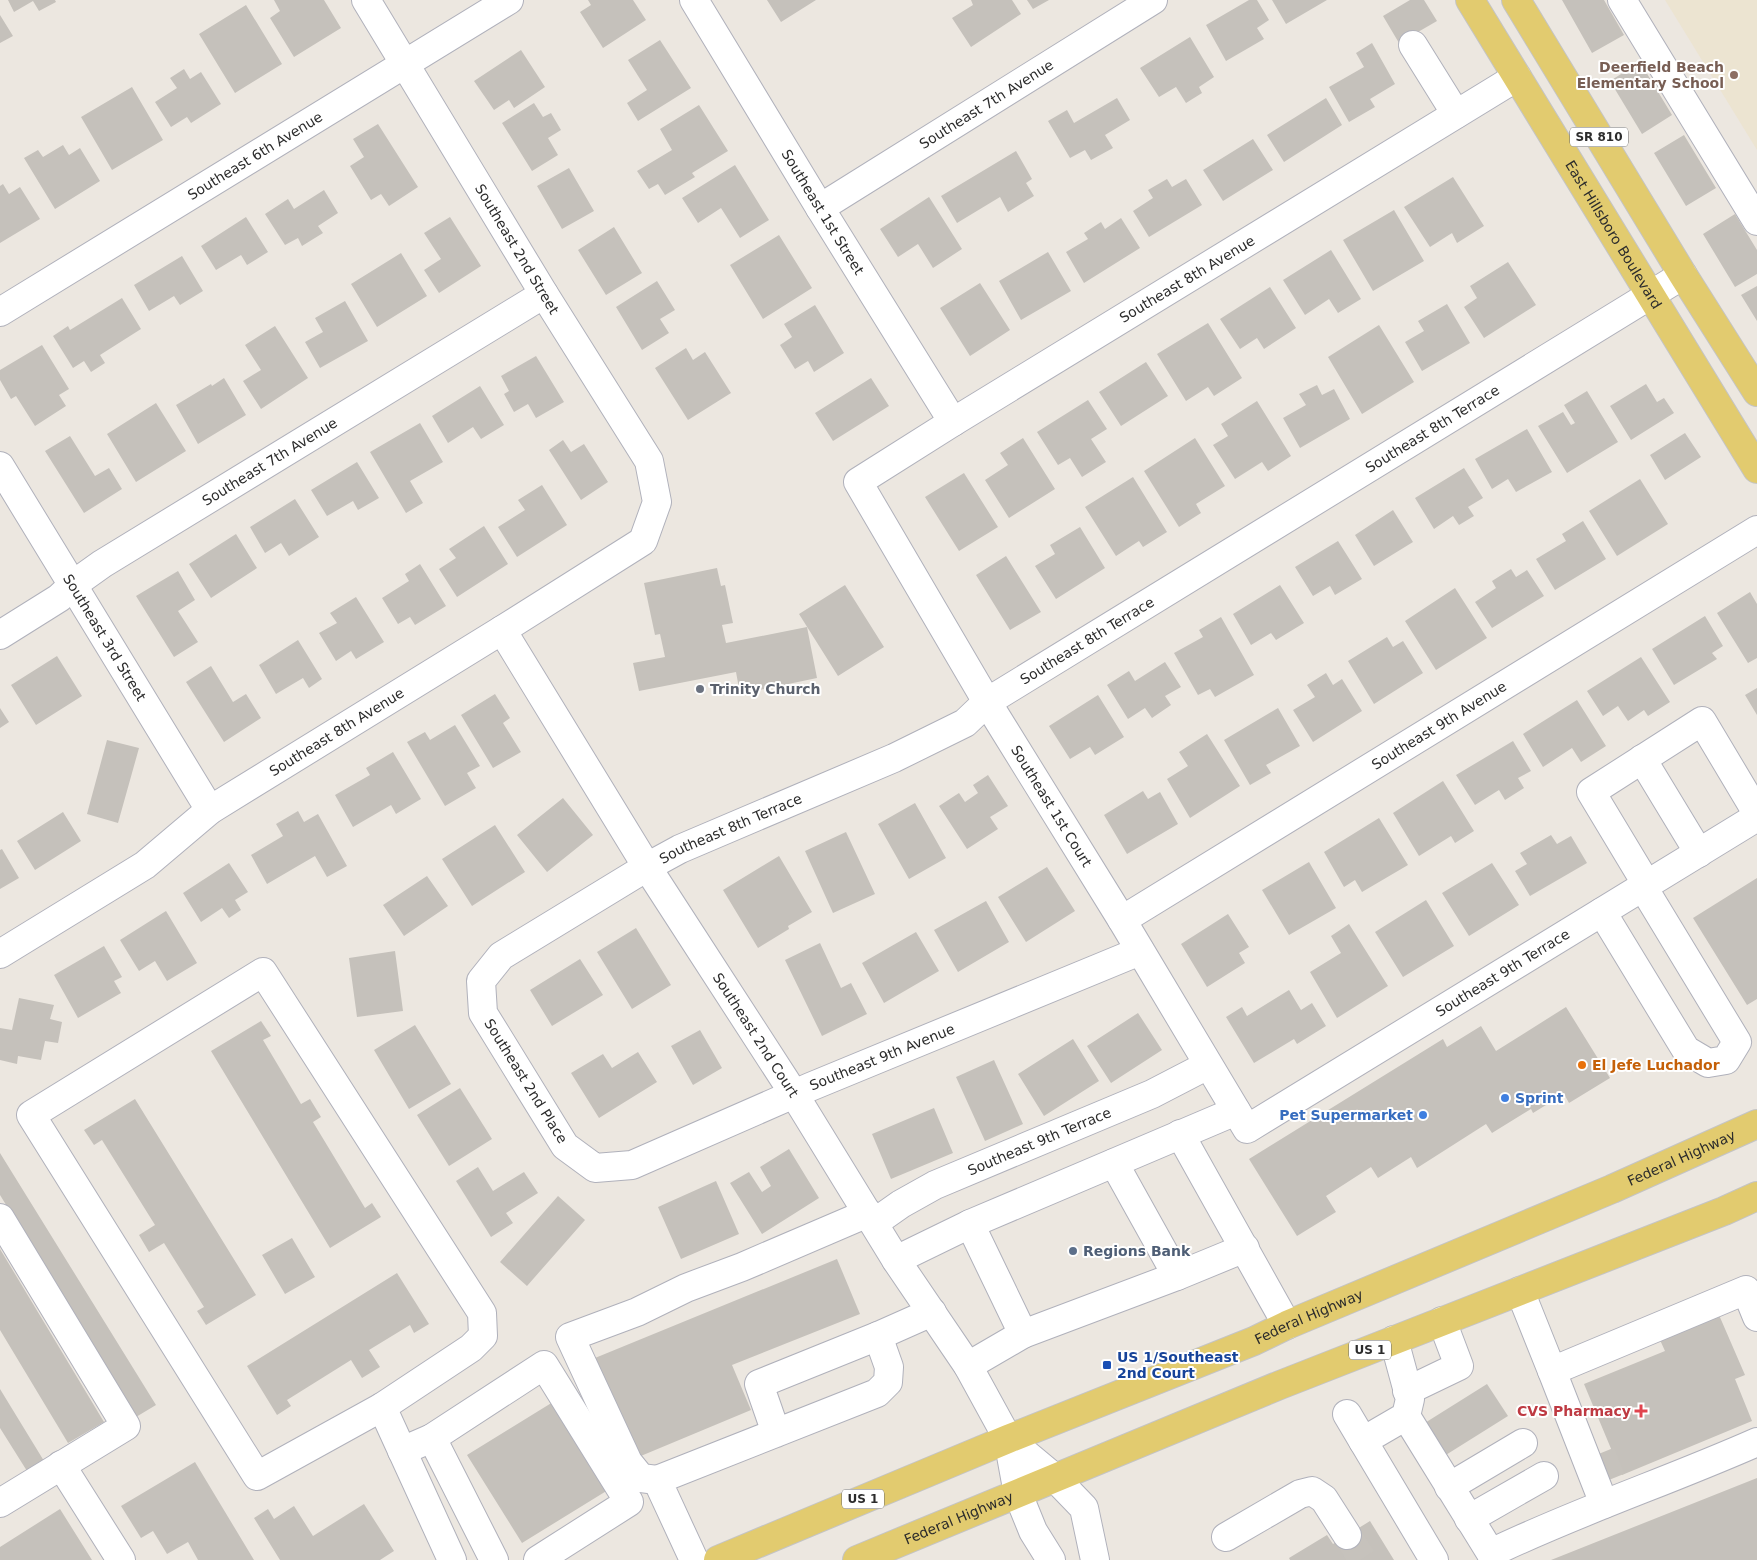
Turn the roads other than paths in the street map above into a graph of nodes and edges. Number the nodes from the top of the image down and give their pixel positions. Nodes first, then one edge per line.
1 (366, 0) edge
2 (509, 0) edge
3 (694, 0) edge
4 (1153, 0) edge
5 (1470, 0) edge
6 (1516, 0) edge
7 (1622, 0) edge
8 (1413, 45) dead end
9 (406, 65) junction
10 (1517, 77) junction
11 (1456, 114) junction
12 (820, 208) junction
13 (1757, 221) edge
14 (1683, 275) junction
15 (544, 294) junction
16 (1650, 295) junction
17 (0, 312) edge
18 (1748, 361) edge
19 (1757, 392) edge
20 (954, 422) junction
21 (0, 466) edge
22 (1757, 469) edge
23 (858, 482) joint
24 (657, 502) joint
25 (1757, 530) edge
26 (74, 584) junction
27 (502, 630) junction
28 (0, 634) edge
29 (988, 702) junction
30 (1642, 759) junction
31 (210, 810) junction
32 (1757, 813) edge
33 (1757, 817) edge
34 (1699, 852) junction
35 (647, 868) junction
36 (1645, 886) junction
37 (1602, 912) junction
38 (1122, 920) junction
39 (1140, 951) junction
40 (0, 954) edge
41 (481, 980) joint
42 (1208, 1064) junction
43 (794, 1094) junction
44 (1242, 1120) junction
45 (1757, 1124) edge
46 (1180, 1134) junction
47 (1114, 1163) junction
48 (595, 1168) joint
49 (1757, 1196) edge
50 (0, 1218) edge
51 (871, 1218) junction
52 (970, 1224) junction
53 (1245, 1248) junction
54 (896, 1260) junction
55 (1177, 1276) junction
56 (1520, 1291) junction
57 (932, 1312) junction
58 (1757, 1317) edge
59 (1442, 1321) junction
60 (1287, 1325) junction
61 (1023, 1334) junction
62 (878, 1336) junction
63 (1394, 1340) junction
64 (968, 1366) junction
65 (1552, 1371) junction
66 (1407, 1404) junction
67 (382, 1407) junction
68 (1347, 1414) dead end
69 (1570, 1420) junction
70 (776, 1433) junction
71 (432, 1438) junction
72 (1008, 1439) junction
73 (1363, 1441) junction
74 (1757, 1442) edge
75 (1523, 1443) dead end
76 (402, 1450) junction
77 (1601, 1452) tunnel mouth
78 (62, 1465) junction
79 (1544, 1476) dead end
80 (1056, 1479) junction
81 (657, 1480) junction
82 (1449, 1487) junction
83 (1018, 1494) junction
84 (1612, 1495) junction
85 (0, 1502) edge
86 (1469, 1519) junction
87 (1347, 1535) tunnel mouth
88 (1226, 1537) dead end
89 (1493, 1557) edge
90 (120, 1560) edge
91 (452, 1560) edge
92 (494, 1560) edge
93 (538, 1560) edge
94 (694, 1560) edge
95 (718, 1560) edge
96 (857, 1560) edge
97 (1051, 1560) edge
98 (1095, 1560) edge
99 (1434, 1560) edge

1 - 9 street, Southeast 2nd Street
2 - 9 street, Southeast 6th Avenue
3 - 12 street, Southeast 1st Street
4 - 12 street, Southeast 7th Avenue
5 - 10 main road, East Hillsboro Boulevard / SR 810
6 - 14 main road, SR 810
7 - 13 street
8 - 11 street
9 - 15 street, Southeast 2nd Street
9 - 17 street, Southeast 6th Avenue
10 - 11 street, Southeast 8th Avenue
10 - 16 main road, East Hillsboro Boulevard / SR 810
11 - 20 street, Southeast 8th Avenue
12 - 20 street, Southeast 1st Street
14 - 16 street, Southeast 8th Terrace
14 - 18 main road, SR 810
15 - 24 street, Southeast 2nd Street
15 - 26 street, Southeast 7th Avenue
16 - 22 main road, East Hillsboro Boulevard / SR 810
16 - 29 street, Southeast 8th Terrace
18 - 19 main road, SR 810
20 - 23 street, Southeast 8th Avenue
21 - 26 street, Southeast 3rd Street
23 - 29 street, Southeast 1st Court
24 - 27 street, Southeast 8th Avenue
25 - 38 street, Southeast 9th Avenue
26 - 28 street, Southeast 7th Avenue
26 - 31 street, Southeast 3rd Street
27 - 31 street, Southeast 8th Avenue
27 - 35 street, Southeast 2nd Court
29 - 35 street, Southeast 8th Terrace
29 - 38 street, Southeast 1st Court
30 - 32 street
30 - 34 street
30 - 36 street
31 - 40 street, Southeast 8th Avenue
33 - 34 street, Southeast 9th Terrace
34 - 36 street, Southeast 9th Terrace
35 - 41 street, Southeast 8th Terrace
35 - 43 street, Southeast 2nd Court
36 - 37 street, Southeast 9th Terrace
36 - 37 street
37 - 44 street, Southeast 9th Terrace
38 - 39 street, Southeast 1st Court
39 - 42 street, Southeast 1st Court
39 - 43 street, Southeast 9th Avenue
41 - 48 street, Southeast 2nd Place
42 - 44 street, Southeast 1st Court
42 - 51 street, Southeast 9th Terrace
43 - 48 street, Southeast 9th Avenue
43 - 51 street, Southeast 2nd Court
44 - 46 street, Southeast 9th Terrace
45 - 60 main road, Federal Highway / US 1
46 - 47 street, Southeast 9th Terrace
46 - 53 street
47 - 52 street, Southeast 9th Terrace
47 - 55 street
49 - 56 main road, Federal Highway / US 1
50 - 78 street
51 - 54 street, Southeast 2nd Court
51 - 81 street, Southeast 9th Terrace
52 - 54 street, Southeast 9th Terrace
52 - 61 street
53 - 55 street
53 - 60 street
54 - 57 street, Southeast 2nd Court
55 - 61 street
56 - 59 main road, Federal Highway / US 1
56 - 65 street
57 - 62 street
57 - 64 street, Southeast 2nd Court
58 - 65 street
59 - 63 main road, Federal Highway / US 1
59 - 66 street
60 - 72 main road, Federal Highway / US 1
61 - 64 street
62 - 70 street
62 - 70 street
63 - 66 street
63 - 80 main road, Federal Highway / US 1
64 - 72 street, Southeast 2nd Court
65 - 69 street
66 - 73 street
66 - 82 street
67 - 67 street
67 - 76 street
68 - 73 street
69 - 77 street
69 - 84 street
70 - 81 street
71 - 76 street
71 - 92 street
71 - 93 street
72 - 80 street
72 - 83 street
72 - 95 main road, Federal Highway / US 1
73 - 99 street
74 - 84 street
75 - 82 street
76 - 91 street
78 - 85 street
78 - 90 street
79 - 86 street
80 - 83 main road, Federal Highway / US 1
80 - 98 street
81 - 94 street
82 - 86 street
83 - 96 main road, Federal Highway / US 1
83 - 97 street
84 - 89 street
86 - 89 street
87 - 88 street

